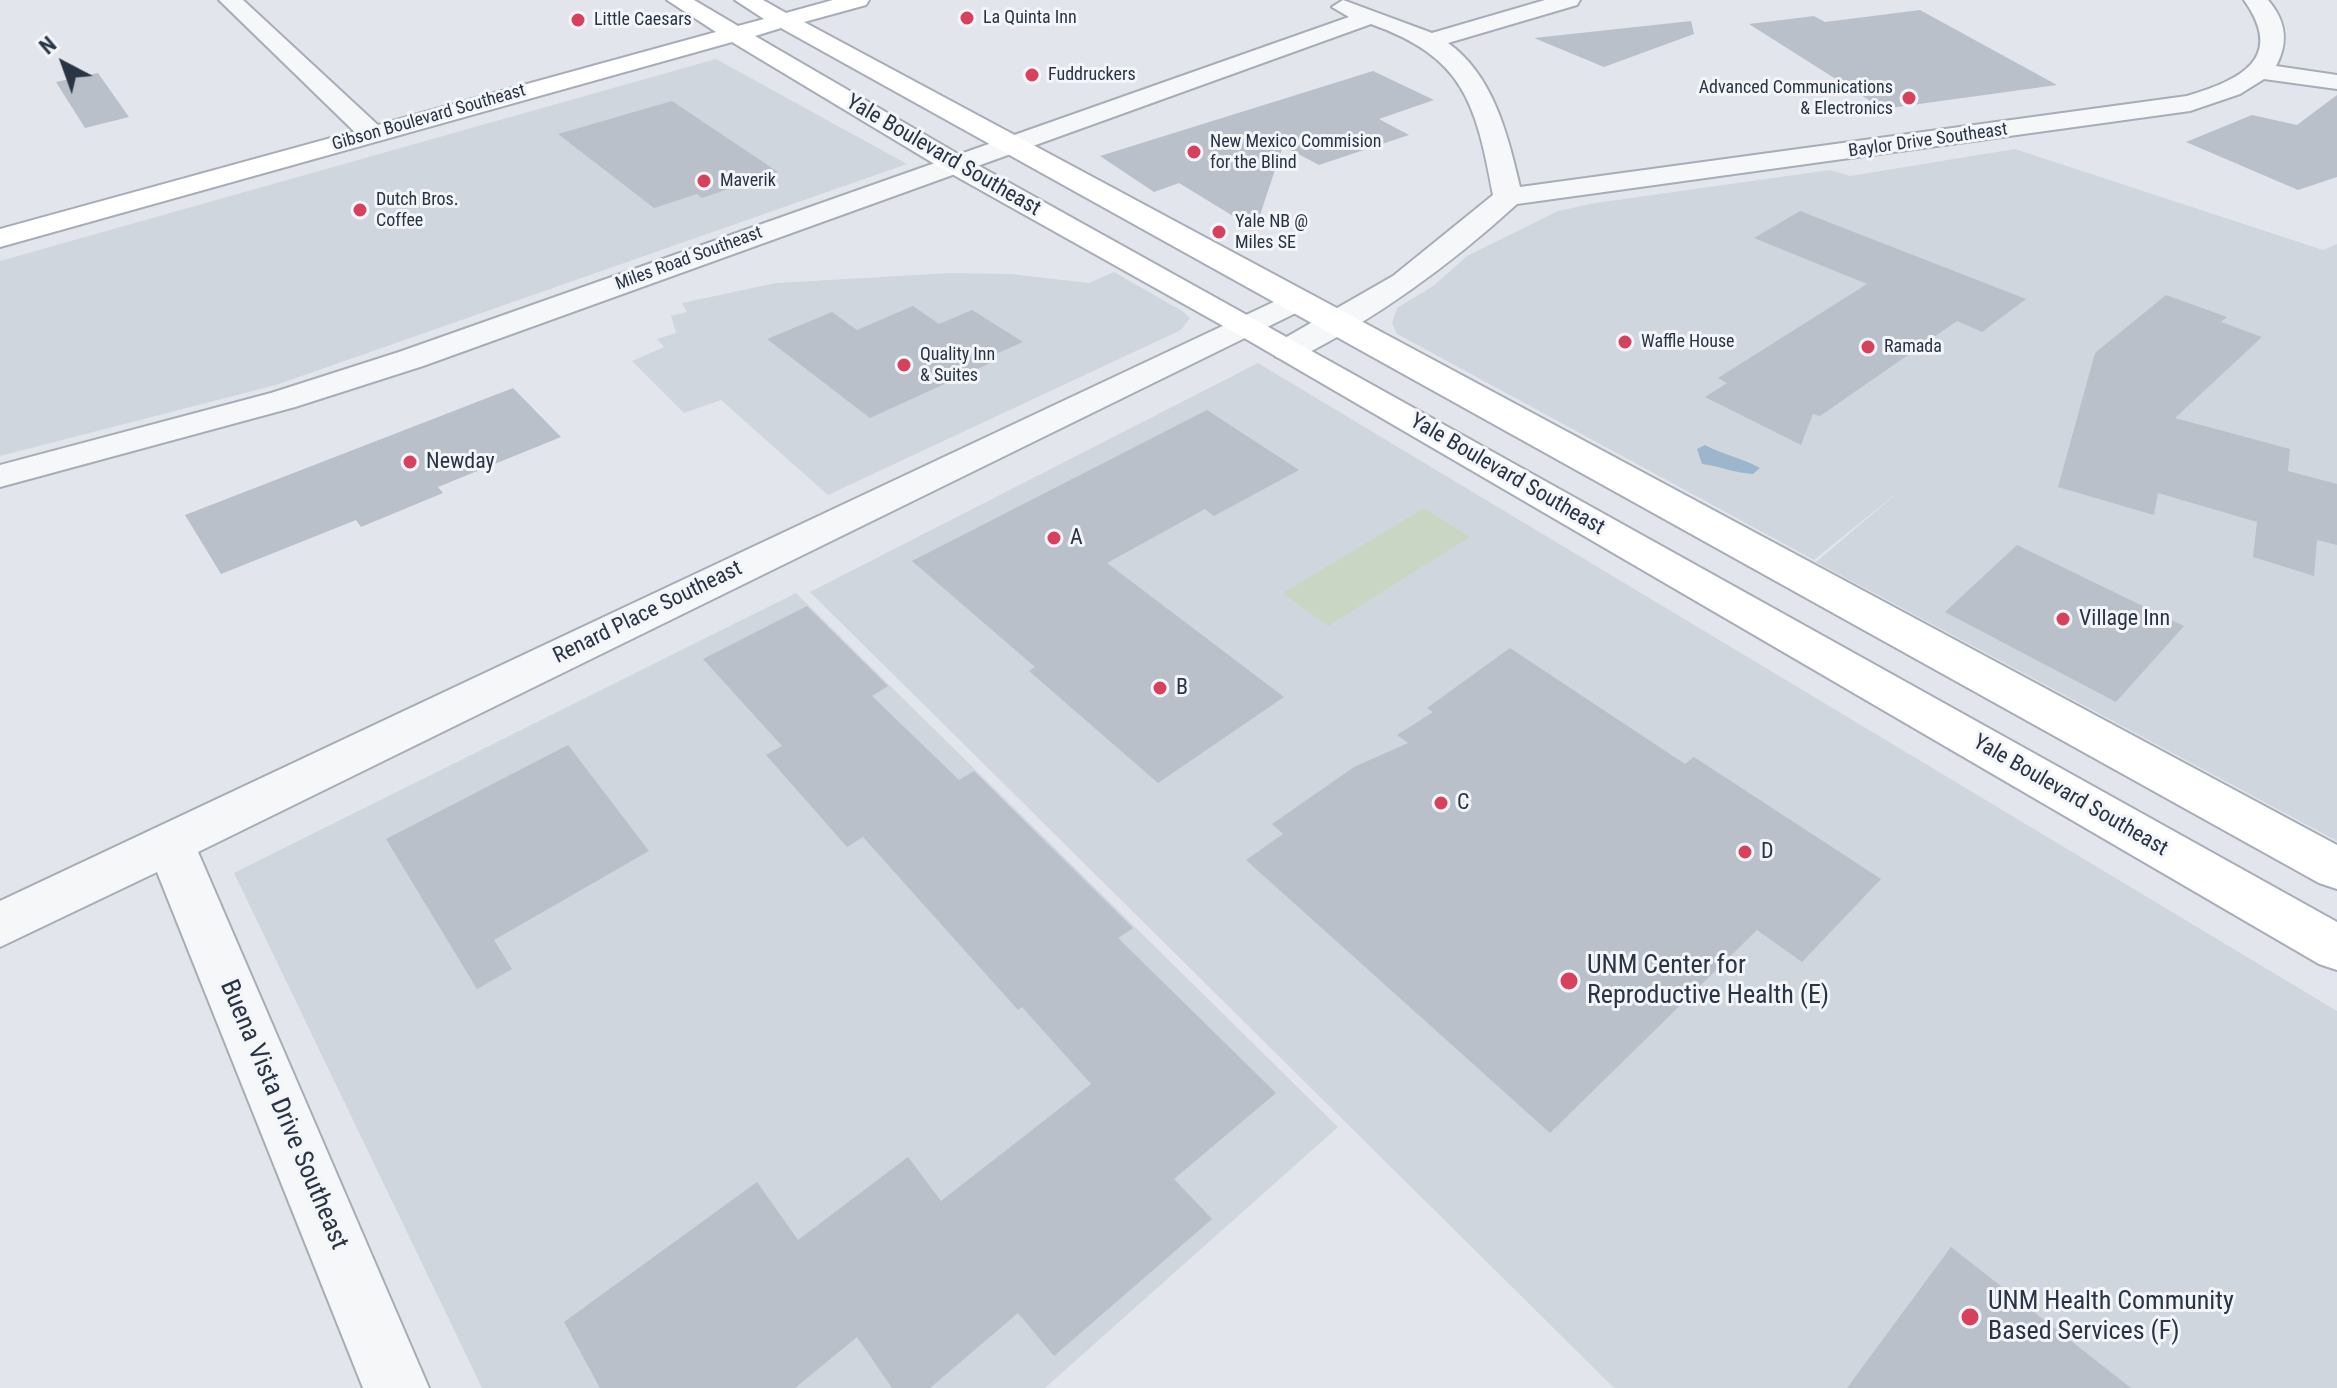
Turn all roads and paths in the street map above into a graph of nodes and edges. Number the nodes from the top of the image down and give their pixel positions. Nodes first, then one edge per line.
1 (230, 0) edge
2 (678, 0) edge
3 (858, 0) edge
4 (1326, 0) edge
5 (1569, 0) edge
6 (2255, 0) edge
7 (764, 6) edge
8 (1369, 17) junction
9 (719, 26) junction
10 (1429, 41) junction
11 (562, 56) dead end
12 (2261, 71) junction
13 (2337, 82) edge
14 (379, 104) dead end
15 (348, 112) junction
16 (318, 120) dead end
17 (371, 133) junction
18 (1009, 143) junction
19 (953, 163) junction
20 (1508, 197) junction
21 (0, 238) edge
22 (1297, 300) junction
23 (1245, 325) junction
24 (1340, 325) junction
25 (1288, 350) junction
26 (0, 476) edge
27 (170, 843) junction
28 (2337, 869) edge
29 (0, 925) edge
30 (2337, 948) edge
31 (396, 1388) edge

1 - 15 street
2 - 9 main road, Yale Boulevard Southeast
3 - 7 main road, Gibson Boulevard Southeast
4 - 8 street
5 - 10 street
6 - 12 street
7 - 9 main road, Gibson Boulevard Southeast
7 - 9 main road, Gibson Boulevard Southeast
7 - 18 main road, Yale Boulevard Southeast
8 - 10 street
8 - 18 street, Miles Road Southeast
9 - 11 main road, Gibson Boulevard Southeast
9 - 17 main road, Gibson Boulevard Southeast
9 - 19 main road, Yale Boulevard Southeast
10 - 20 street
12 - 13 street
12 - 20 street, Baylor Drive Southeast
14 - 15 main road, Gibson Boulevard Southeast
15 - 16 main road, Gibson Boulevard Southeast
15 - 17 street
17 - 21 main road, Gibson Boulevard Southeast
18 - 19 street, Miles Road Southeast
18 - 22 main road, Yale Boulevard Southeast
19 - 23 main road, Yale Boulevard Southeast
19 - 26 street, Miles Road Southeast
20 - 24 street
22 - 23 street, Renard Place Southeast
22 - 24 main road, Yale Boulevard Southeast
23 - 25 main road, Yale Boulevard Southeast
23 - 27 street, Renard Place Southeast
24 - 25 street
24 - 28 main road, Yale Boulevard Southeast
25 - 30 main road, Yale Boulevard Southeast
27 - 29 street, Renard Place Southeast
27 - 31 street, Buena Vista Drive Southeast

